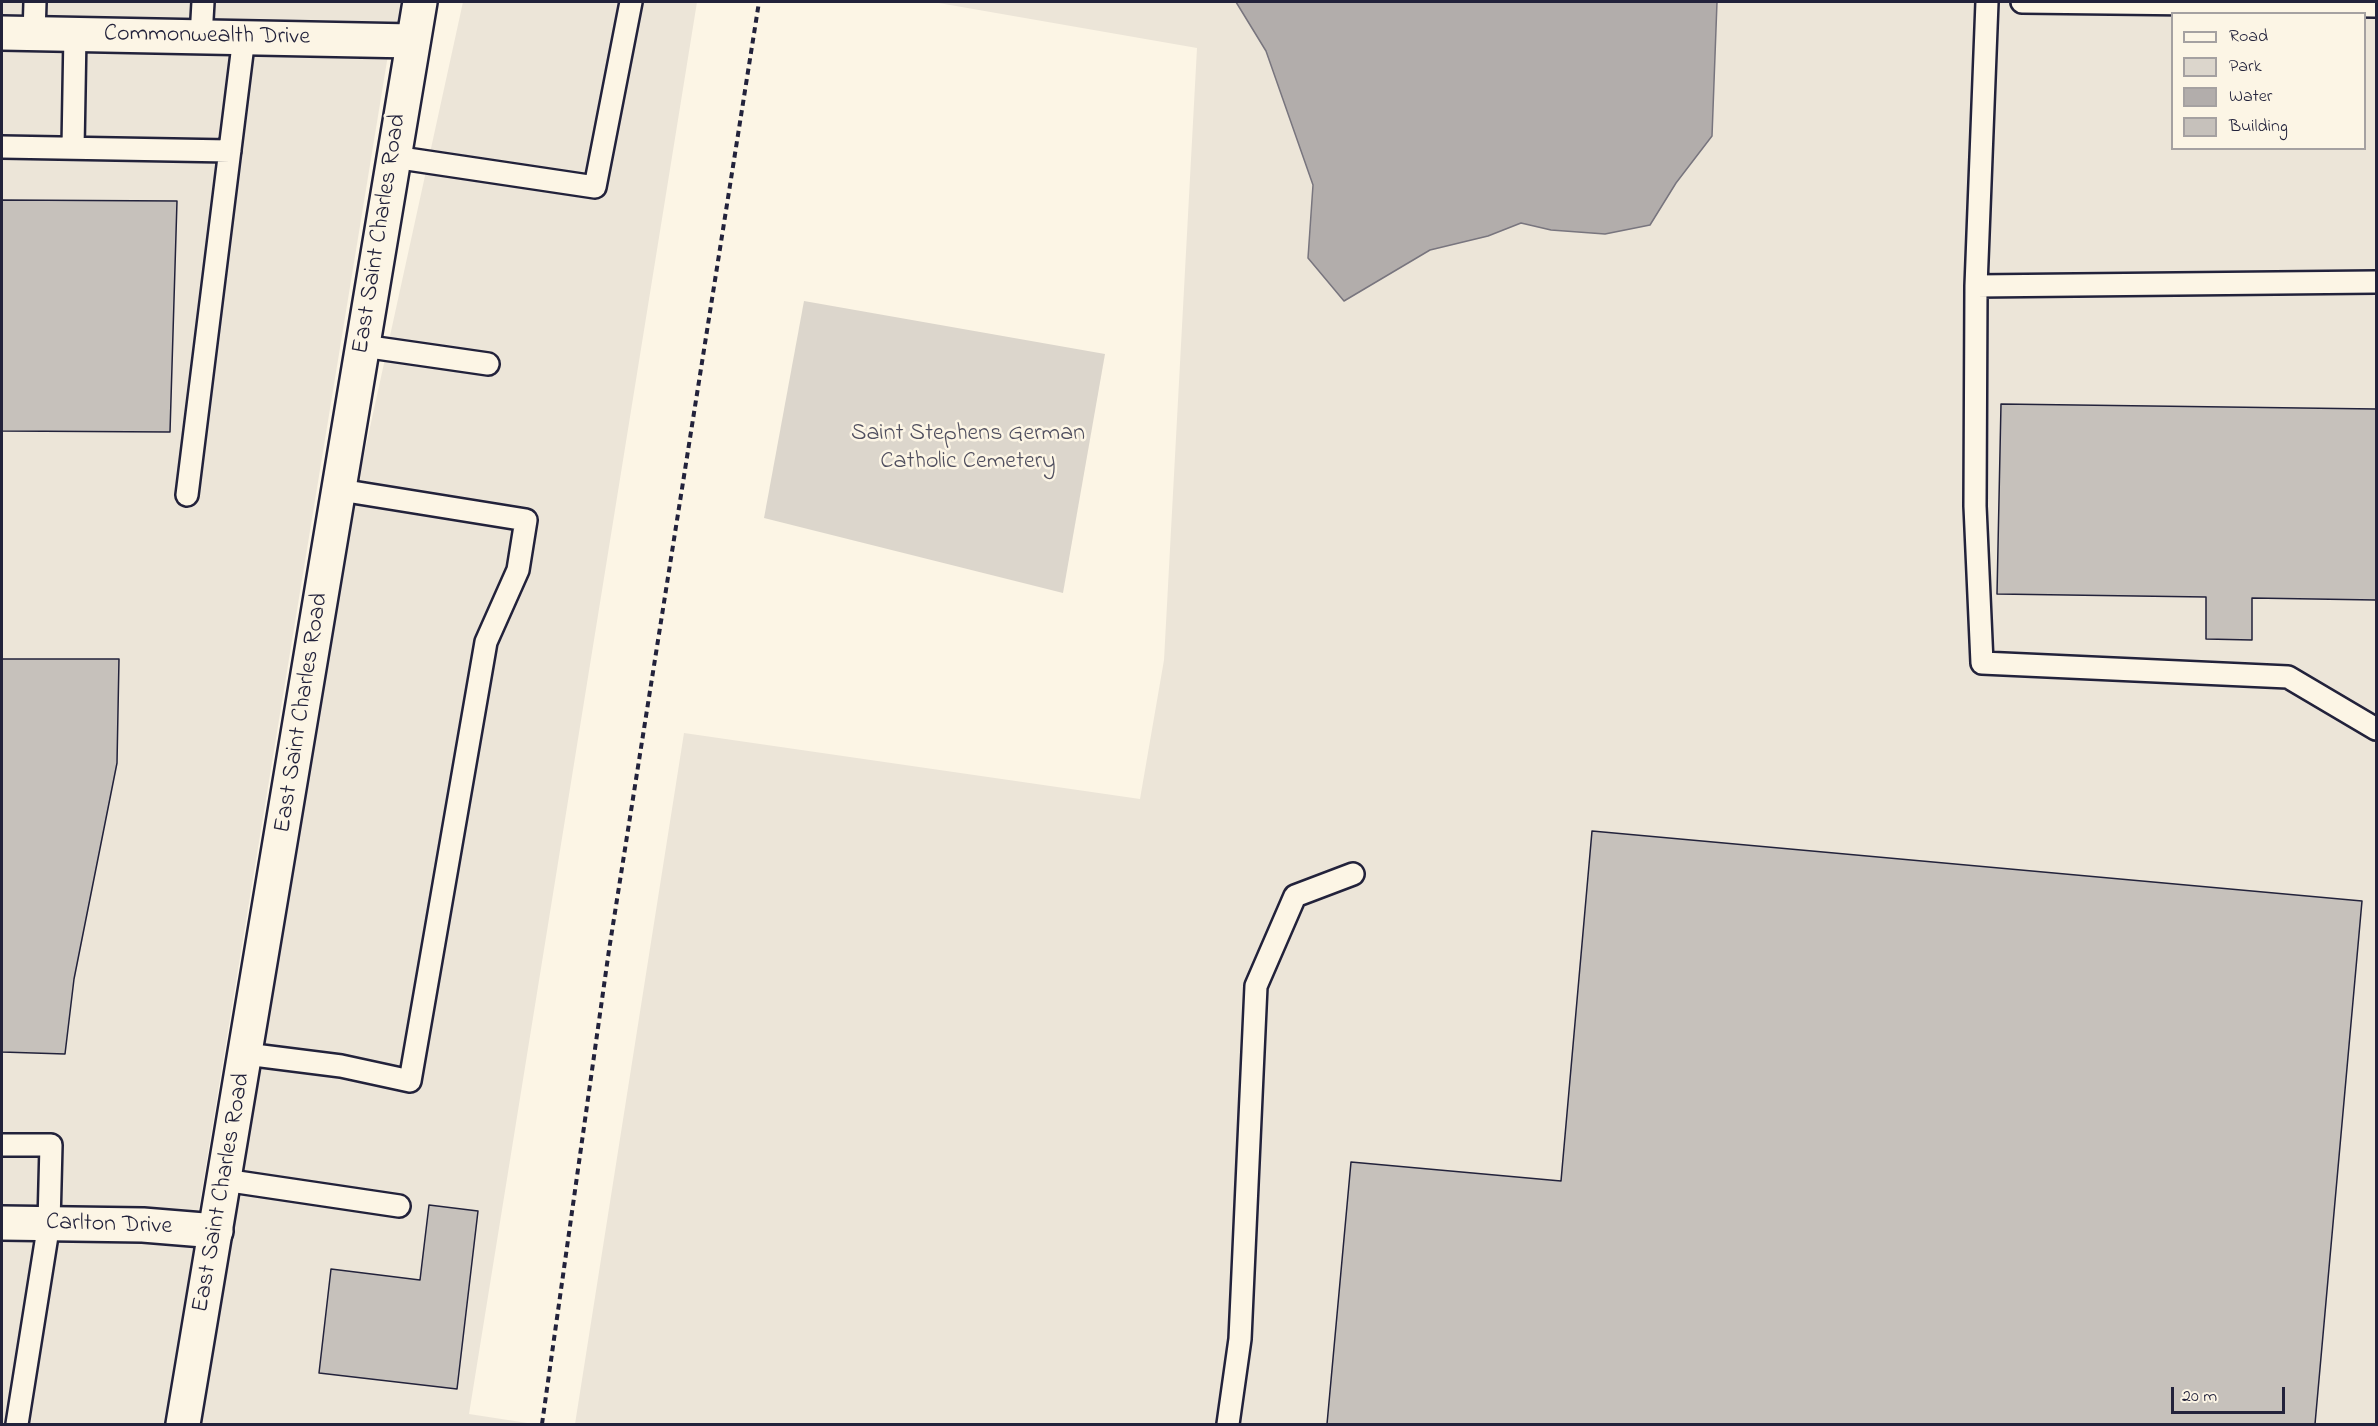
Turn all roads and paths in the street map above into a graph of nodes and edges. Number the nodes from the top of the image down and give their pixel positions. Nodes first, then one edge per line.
1 (35, 2) edge
2 (203, 2) edge
3 (420, 2) edge
4 (631, 2) edge
5 (759, 2) edge
6 (1987, 2) edge
7 (2022, 2) edge
8 (2376, 6) edge
9 (2, 33) edge
10 (34, 34) junction
11 (75, 34) junction
12 (201, 37) junction
13 (244, 37) junction
14 (413, 41) junction
15 (2, 147) edge
16 (73, 148) junction
17 (230, 151) junction
18 (394, 157) junction
19 (2376, 282) edge
20 (1976, 286) junction
21 (363, 346) junction
22 (488, 364) dead end
23 (340, 490) junction
24 (187, 495) dead end
25 (2376, 729) edge
26 (1353, 874) dead end
27 (246, 1054) junction
28 (2, 1145) edge
29 (224, 1180) junction
30 (399, 1206) dead end
31 (2, 1223) edge
32 (49, 1223) junction
33 (216, 1231) junction
34 (17, 1425) edge
35 (183, 1425) edge
36 (542, 1425) edge
37 (1228, 1425) edge

1 - 10 lane
2 - 12 lane
3 - 14 street, East Saint Charles Road
4 - 18 lane
5 - 36 path
6 - 20 lane
7 - 8 lane
9 - 10 street, Commonwealth Drive
10 - 11 street, Commonwealth Drive
11 - 12 street, Commonwealth Drive
11 - 16 lane
12 - 13 street, Commonwealth Drive
13 - 14 street, Commonwealth Drive
13 - 17 lane
14 - 18 street, East Saint Charles Road
15 - 16 lane
16 - 17 lane
17 - 24 lane
18 - 21 street, East Saint Charles Road
19 - 20 lane
20 - 25 lane
21 - 22 lane
21 - 23 street, East Saint Charles Road
23 - 27 street, East Saint Charles Road
23 - 27 lane
26 - 37 lane
27 - 29 street, East Saint Charles Road
28 - 32 lane
29 - 30 lane
29 - 33 street, East Saint Charles Road
31 - 32 street, Carlton Drive
32 - 33 street, Carlton Drive
32 - 34 lane
33 - 35 street, East Saint Charles Road

